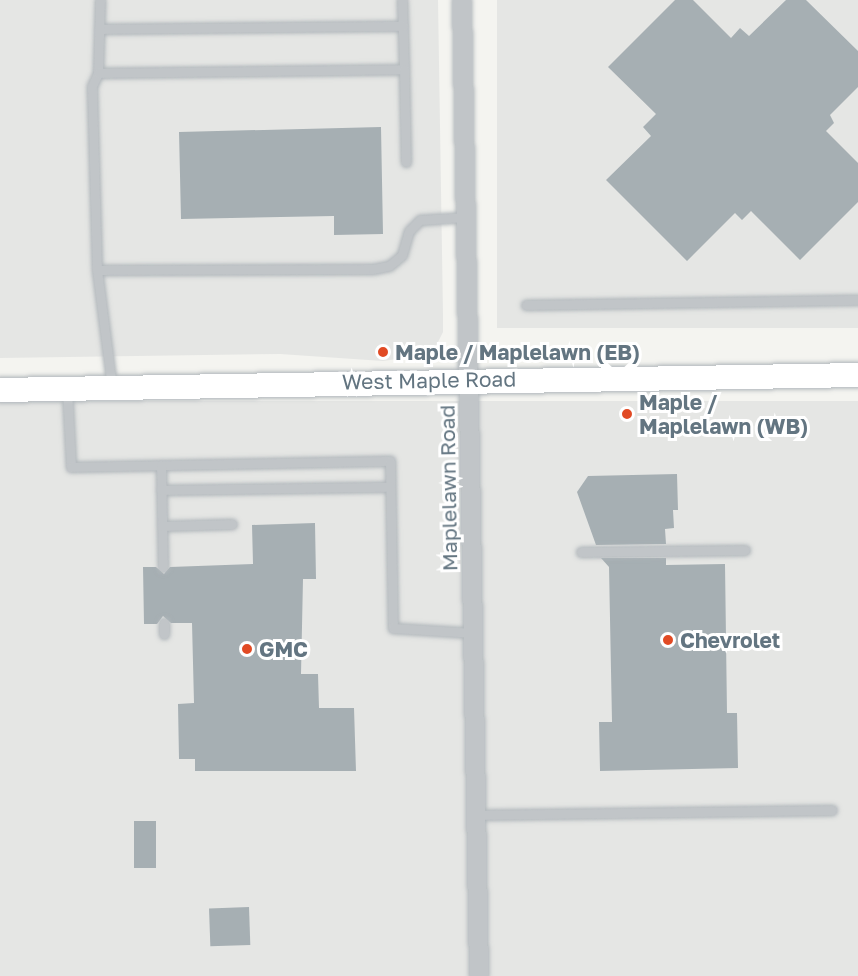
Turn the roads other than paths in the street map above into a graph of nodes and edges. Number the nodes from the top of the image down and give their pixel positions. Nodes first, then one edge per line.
1 (100, 0) edge
2 (402, 0) edge
3 (462, 0) edge
4 (403, 26) junction
5 (99, 29) junction
6 (404, 69) junction
7 (98, 73) junction
8 (406, 162) dead end
9 (465, 217) junction
10 (96, 270) junction
11 (858, 300) edge
12 (526, 305) dead end
13 (858, 375) edge
14 (468, 381) junction
15 (112, 387) junction
16 (67, 388) junction
17 (0, 390) edge
18 (161, 465) junction
19 (390, 487) junction
20 (161, 490) junction
21 (232, 524) dead end
22 (162, 526) junction
23 (745, 550) dead end
24 (581, 552) dead end
25 (162, 567) dead end
26 (164, 623) dead end
27 (473, 633) junction
28 (164, 634) dead end
29 (832, 810) dead end
30 (476, 815) junction
31 (479, 976) edge

1 - 5 lane
2 - 4 lane
3 - 9 street, Maplelawn Road
4 - 5 lane
4 - 6 lane
5 - 7 lane
6 - 7 lane
6 - 8 lane
7 - 10 lane
9 - 10 lane
9 - 14 street, Maplelawn Road
10 - 15 lane
11 - 12 lane
13 - 14 main road, West Maple Road
14 - 15 main road, West Maple Road
14 - 27 street, Maplelawn Road
15 - 16 main road, West Maple Road
16 - 17 main road, West Maple Road
16 - 18 lane
18 - 19 lane
18 - 20 lane
19 - 20 lane
19 - 27 lane
20 - 22 lane
21 - 22 lane
22 - 25 lane
23 - 24 lane
26 - 28 lane
27 - 30 street, Maplelawn Road
29 - 30 lane
30 - 31 street, Maplelawn Road

